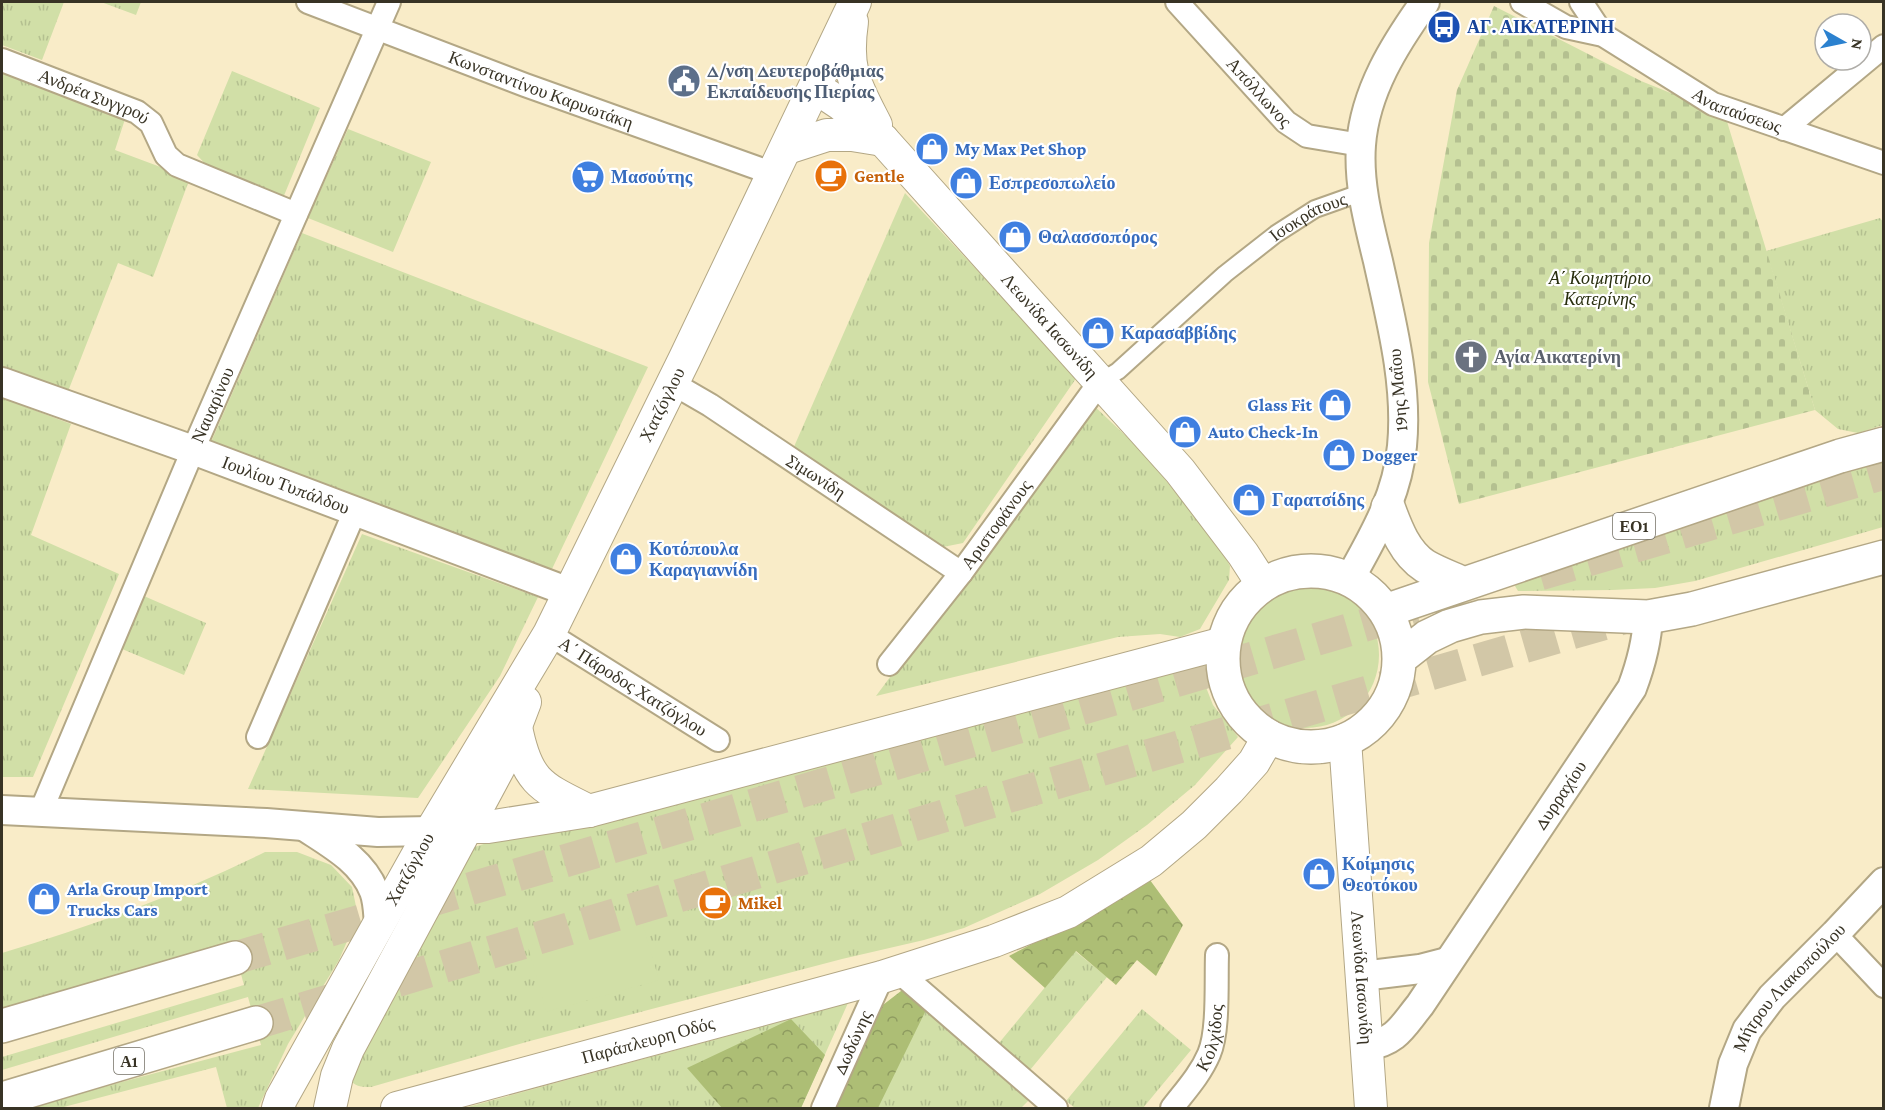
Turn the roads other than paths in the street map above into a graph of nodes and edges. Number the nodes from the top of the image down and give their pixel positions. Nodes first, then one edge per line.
1 (308, 2) edge
2 (389, 2) edge
3 (855, 2) edge
4 (1177, 2) edge
5 (1425, 2) edge
6 (1522, 2) edge
7 (1581, 2) edge
8 (377, 28) junction
9 (1603, 35) junction
10 (1884, 46) edge
11 (2, 60) edge
12 (815, 87) junction
13 (1784, 129) junction
14 (883, 140) junction
15 (1361, 145) junction
16 (781, 161) junction
17 (1884, 163) edge
18 (1363, 192) junction
19 (296, 214) junction
20 (2, 382) edge
21 (1100, 382) junction
22 (672, 383) junction
23 (1884, 444) edge
24 (193, 450) junction
25 (1388, 507) junction
26 (355, 511) junction
27 (1884, 557) edge
28 (961, 573) junction
29 (1349, 580) junction
30 (1464, 584) junction
31 (1263, 585) junction
32 (569, 592) junction
33 (1385, 611) junction
34 (1648, 617) junction
35 (549, 634) junction
36 (1224, 643) junction
37 (1399, 658) junction
38 (889, 664) dead end
39 (516, 727) junction
40 (1269, 736) junction
41 (258, 737) dead end
42 (718, 740) dead end
43 (1345, 740) junction
44 (2, 810) edge
45 (41, 811) junction
46 (589, 811) junction
47 (303, 826) junction
48 (468, 827) junction
49 (431, 831) junction
50 (1884, 882) edge
51 (380, 924) junction
52 (1835, 934) junction
53 (1217, 955) dead end
54 (235, 958) tunnel mouth
55 (1447, 962) junction
56 (890, 975) junction
57 (1362, 976) junction
58 (1884, 986) edge
59 (256, 1023) tunnel mouth
60 (2, 1026) edge
61 (1367, 1046) junction
62 (2, 1099) edge
63 (278, 1108) edge
64 (330, 1108) edge
65 (397, 1108) edge
66 (824, 1108) edge
67 (1056, 1108) edge
68 (1172, 1108) edge
69 (1371, 1108) edge
70 (1724, 1108) edge

1 - 8 street, Κωνσταντίνου Καρυωτάκη
2 - 8 street, Ναυαρίνου
3 - 12 main road, Χατζόγλου
3 - 14 main road
4 - 15 street, Απόλλωνος
5 - 15 street, Ισοκράτους
6 - 9 street, Αναπαύσεως
7 - 9 street, Αναπαύσεως
8 - 16 street, Κωνσταντίνου Καρυωτάκη
8 - 19 street, Ναυαρίνου
9 - 13 street, Αναπαύσεως
10 - 13 street
11 - 19 street, Ανδρέα Συγγρού
12 - 14 main road, Λεωνίδα Ιασωνίδη
12 - 16 main road, Χατζόγλου
13 - 17 street, Αναπαύσεως
14 - 16 main road
14 - 21 main road, Λεωνίδα Ιασωνίδη
15 - 18 street, Ισοκράτους
16 - 22 main road, Χατζόγλου
18 - 21 street, Ισοκράτους
18 - 25 street, 19ης Μαΐου
19 - 24 street, Ναυαρίνου
20 - 24 street, Ιουλίου Τυπάλδου
21 - 28 street, Αριστοφάνους
21 - 31 main road, Λεωνίδα Ιασωνίδη
22 - 28 street, Σιμωνίδη
22 - 32 main road, Χατζόγλου
23 - 30 main road, ΕΟ1
24 - 26 street, Ιουλίου Τυπάλδου
24 - 45 street, Ναυαρίνου
25 - 29 street, 19ης Μαΐου
25 - 30 main road
26 - 32 street, Ιουλίου Τυπάλδου
26 - 41 street
27 - 34 main road
28 - 38 street, Αριστοφάνους
29 - 31 main road
29 - 33 main road
30 - 33 main road, ΕΟ1
31 - 36 main road
32 - 35 main road, Χατζόγλου
33 - 37 main road
34 - 37 main road
34 - 55 street, Δυρραχίου
35 - 39 main road, Χατζόγλου
35 - 42 street, Α΄ Πάροδος Χατζόγλου
35 - 49 main road, Χατζόγλου
36 - 40 main road
36 - 46 main road
37 - 43 main road
39 - 46 main road
39 - 48 main road, Χατζόγλου
40 - 43 main road
40 - 56 main road, Παράπλευρη Οδός
43 - 57 main road, Λεωνίδα Ιασωνίδη
44 - 45 street
45 - 47 street
46 - 48 main road
47 - 49 street
47 - 51 street
48 - 49 main road
48 - 64 main road, Χατζόγλου
49 - 51 main road, Χατζόγλου
50 - 52 street, Μήτρου Λιακοπούλου
51 - 63 main road, Χατζόγλου
52 - 58 street
52 - 70 street, Μήτρου Λιακοπούλου
53 - 68 street, Κολχίδος
54 - 60 main road
55 - 57 street
55 - 61 street, Δυρραχίου
56 - 65 main road, Παράπλευρη Οδός
56 - 66 street, Δωδώνης
56 - 67 street
57 - 61 main road, Λεωνίδα Ιασωνίδη
59 - 62 main road, Α1
61 - 69 main road, Λεωνίδα Ιασωνίδη

